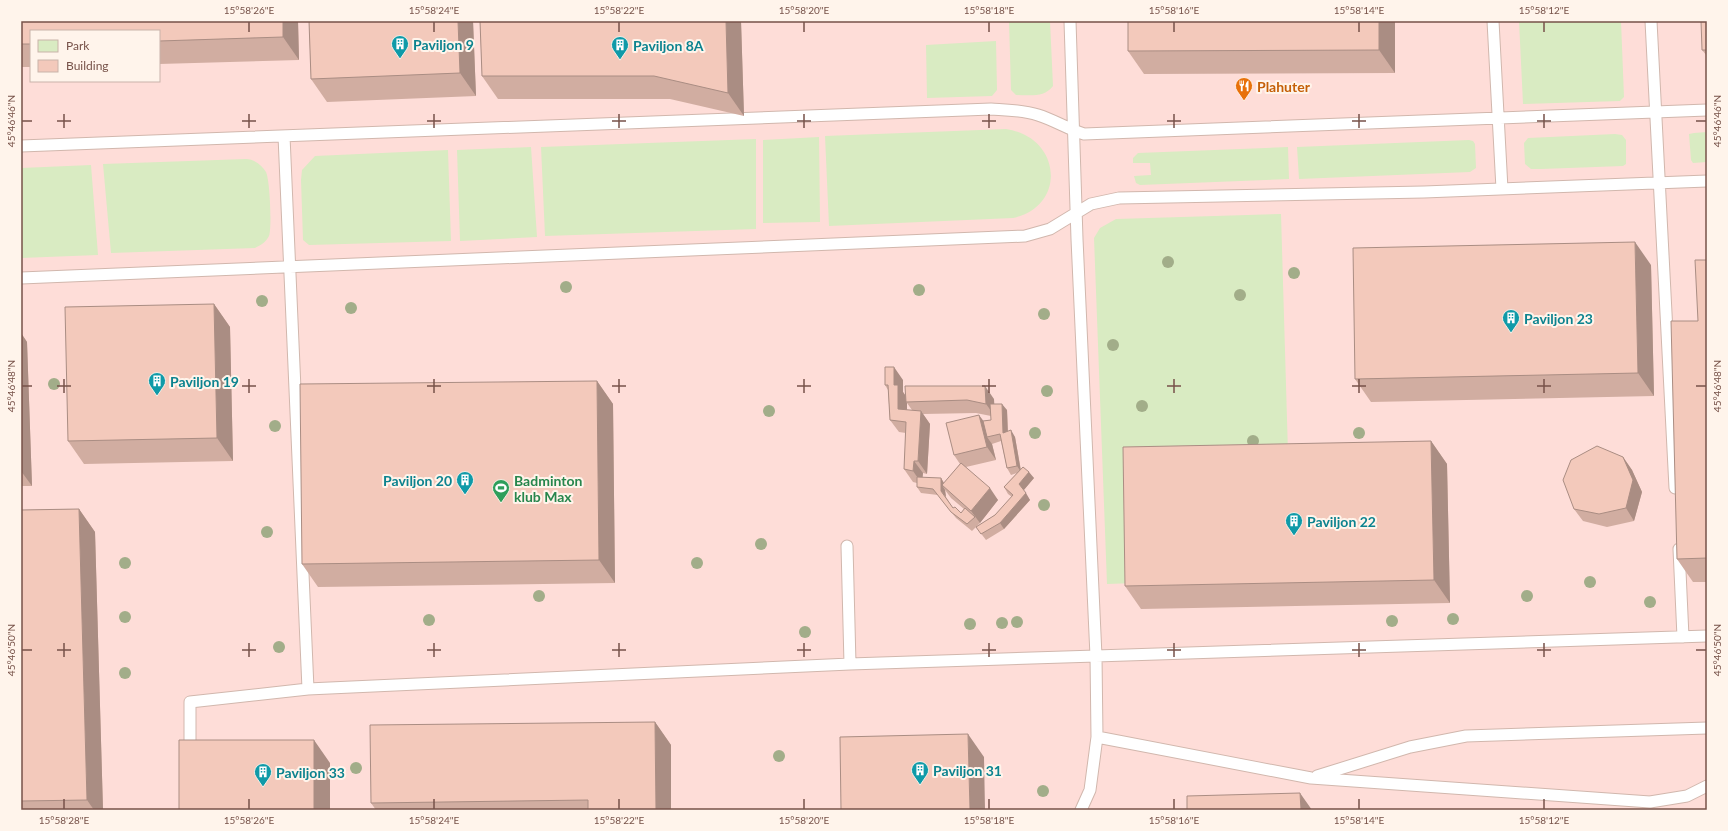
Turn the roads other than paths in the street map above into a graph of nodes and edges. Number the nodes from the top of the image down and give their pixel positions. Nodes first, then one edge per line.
1 (1070, 21) edge
2 (1493, 21) edge
3 (1651, 21) edge
4 (1707, 110) edge
5 (1656, 112) junction
6 (1498, 118) junction
7 (1074, 131) junction
8 (284, 136) junction
9 (21, 146) edge
10 (1707, 180) edge
11 (1659, 182) junction
12 (1502, 189) junction
13 (1076, 213) junction
14 (291, 267) junction
15 (21, 278) edge
16 (1676, 501) edge
17 (1678, 541) edge
18 (847, 546) dead end
19 (1683, 636) junction
20 (1707, 636) edge
21 (1096, 656) junction
22 (850, 664) junction
23 (308, 689) junction
24 (1707, 728) edge
25 (1097, 737) junction
26 (190, 764) edge
27 (1311, 778) junction
28 (1707, 786) edge
29 (1081, 810) edge

1 - 7 lane
2 - 6 lane
3 - 5 lane
4 - 5 lane
5 - 6 lane
5 - 11 lane
6 - 7 lane
6 - 12 lane
7 - 8 lane
7 - 13 lane
8 - 9 lane
8 - 14 lane
10 - 11 lane
11 - 12 lane
11 - 16 lane
12 - 13 lane
13 - 14 lane
13 - 21 lane
14 - 15 lane
14 - 23 lane
17 - 19 lane
18 - 22 lane
19 - 20 lane
19 - 21 lane
21 - 22 lane
21 - 25 lane
22 - 23 lane
23 - 26 lane
24 - 27 lane
25 - 27 lane
25 - 29 lane
27 - 28 lane

